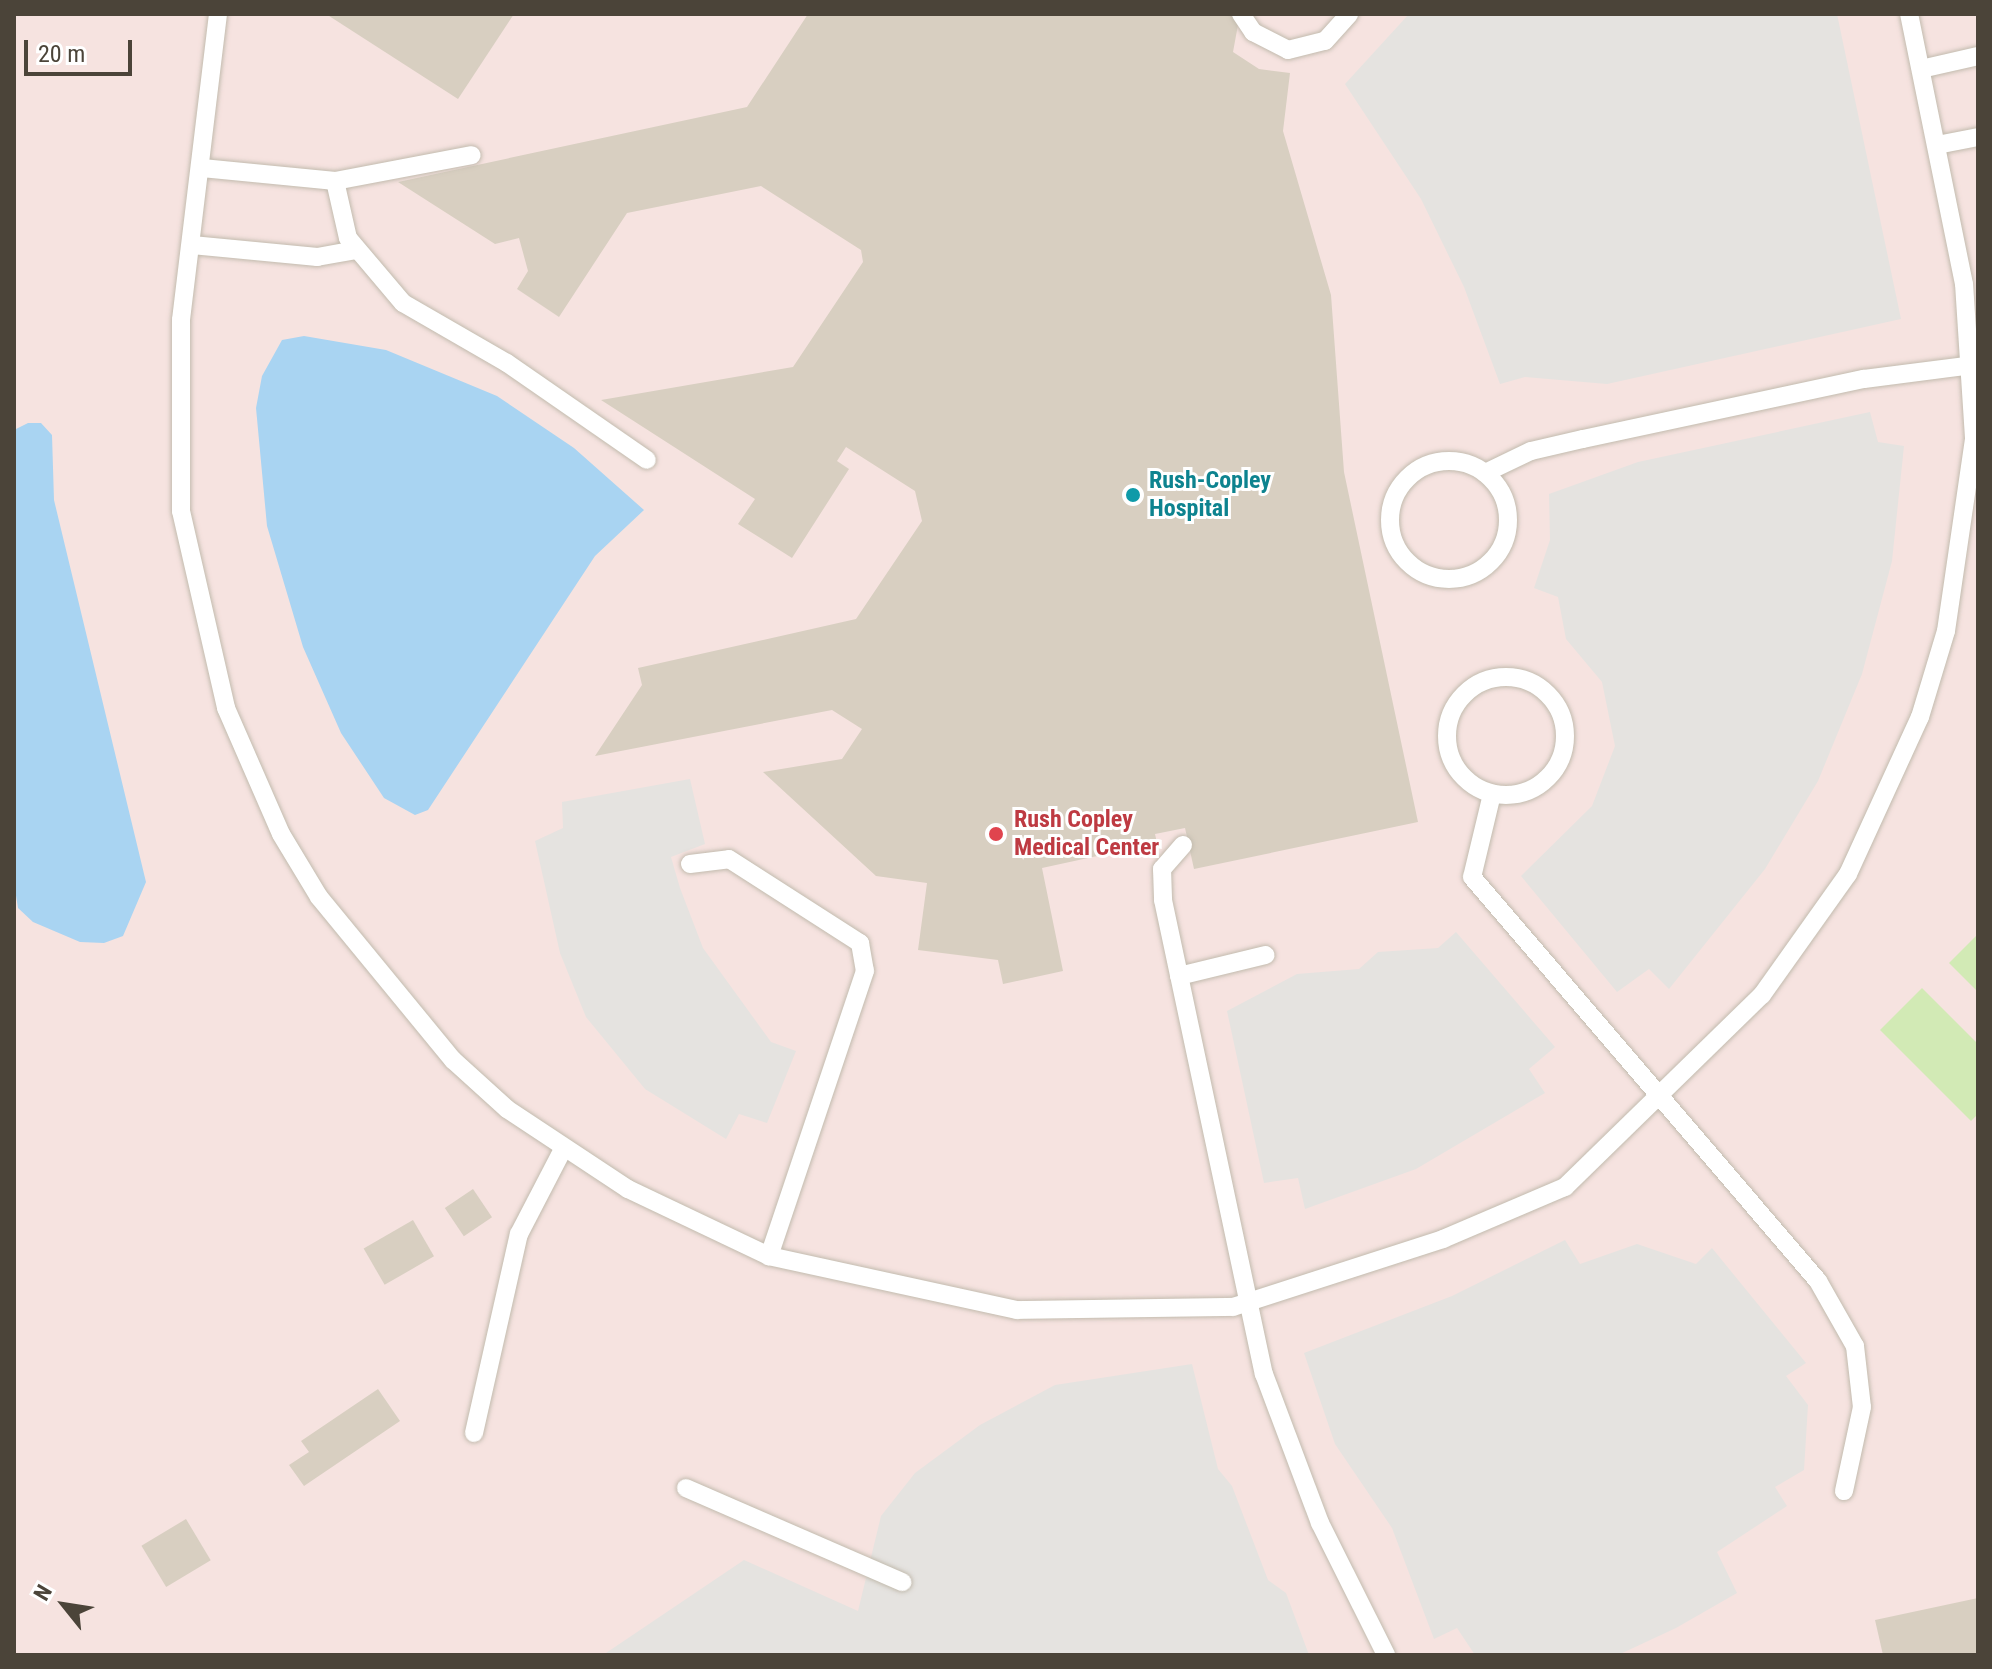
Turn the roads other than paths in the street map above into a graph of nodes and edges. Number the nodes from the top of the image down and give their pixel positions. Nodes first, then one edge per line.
1 (218, 14) edge
2 (1241, 14) edge
3 (1349, 14) edge
4 (1909, 14) edge
5 (1978, 56) edge
6 (1921, 69) junction
7 (1978, 137) edge
8 (1937, 145) junction
9 (472, 155) dead end
10 (202, 168) junction
11 (335, 181) junction
12 (192, 245) junction
13 (355, 250) junction
14 (1974, 365) junction
15 (647, 460) dead end
16 (1485, 473) junction
17 (1492, 794) junction
18 (1183, 845) dead end
19 (690, 864) dead end
20 (1266, 955) dead end
21 (1179, 976) junction
22 (1658, 1102) junction
23 (563, 1149) junction
24 (769, 1256) junction
25 (1249, 1302) junction
26 (474, 1433) dead end
27 (686, 1488) dead end
28 (1844, 1491) dead end
29 (902, 1582) dead end
30 (1386, 1655) edge

1 - 10 lane
2 - 3 lane
4 - 6 lane
5 - 6 lane
6 - 8 lane
7 - 8 lane
8 - 14 lane
9 - 11 lane
10 - 11 lane
10 - 12 lane
11 - 13 lane
12 - 13 lane
12 - 23 lane
13 - 15 lane
14 - 16 lane
14 - 22 lane
16 - 16 lane
17 - 17 lane
17 - 22 lane
18 - 21 lane
19 - 24 lane
20 - 21 lane
21 - 25 lane
22 - 25 lane
22 - 28 lane
23 - 24 lane
23 - 26 lane
24 - 25 lane
25 - 30 lane
27 - 29 lane

